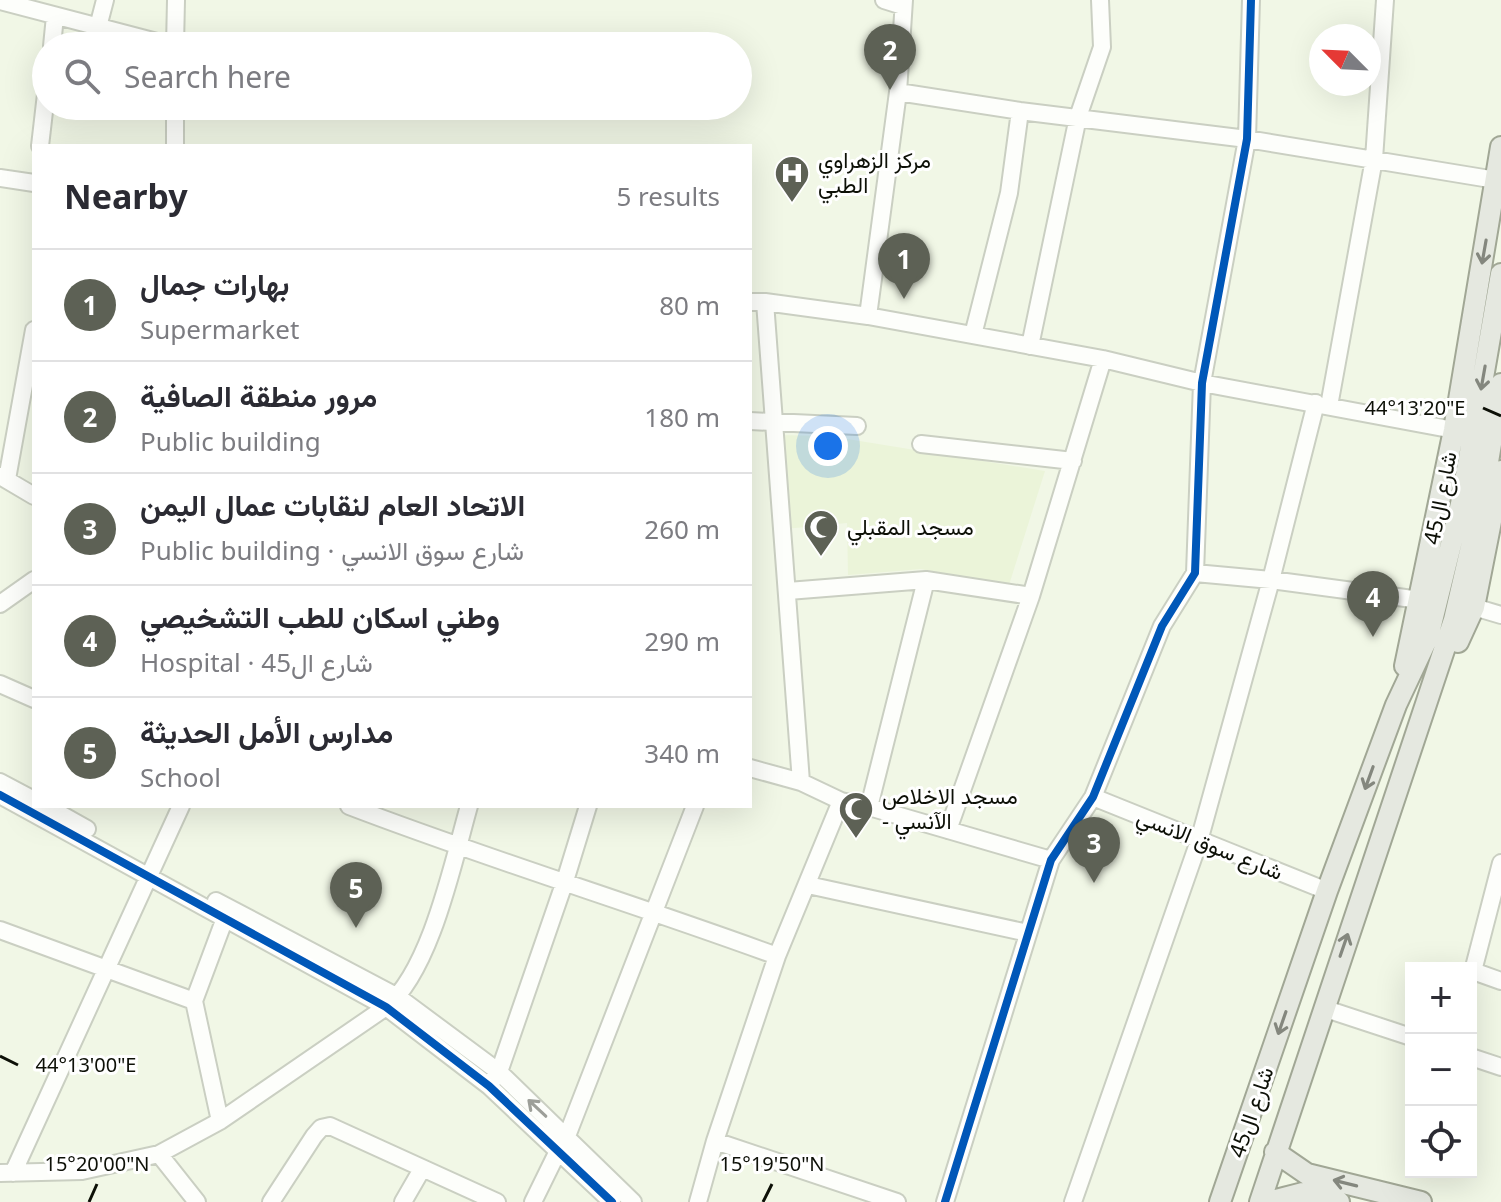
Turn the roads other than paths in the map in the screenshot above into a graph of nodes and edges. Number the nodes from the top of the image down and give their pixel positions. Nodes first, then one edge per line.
1 (105, 0) edge
2 (176, 0) edge
3 (884, 0) edge
4 (1100, 0) edge
5 (1251, 0) edge
6 (1385, 0) edge
7 (0, 1) edge
8 (903, 3) edge
9 (52, 10) edge
10 (98, 27) junction
11 (52, 32) edge
12 (118, 32) edge
13 (175, 32) edge
14 (898, 92) junction
15 (1020, 111) junction
16 (1078, 117) junction
17 (43, 120) edge
18 (175, 120) edge
19 (1247, 139) junction
20 (40, 144) edge
21 (175, 144) edge
22 (1501, 147) edge
23 (1374, 159) junction
24 (0, 178) edge
25 (1496, 180) junction
26 (32, 183) edge
27 (1501, 274) edge
28 (758, 302) edge
29 (868, 316) junction
30 (973, 335) junction
31 (1030, 346) junction
32 (32, 354) edge
33 (1103, 359) junction
34 (30, 377) edge
35 (1202, 383) junction
36 (1501, 384) edge
37 (1322, 404) junction
38 (752, 421) edge
39 (775, 421) junction
40 (857, 426) dead end
41 (1454, 430) junction
42 (921, 444) dead end
43 (1073, 461) junction
44 (1501, 471) edge
45 (4, 478) edge
46 (32, 495) edge
47 (1195, 573) junction
48 (926, 580) junction
49 (1271, 580) junction
50 (32, 581) edge
51 (788, 591) junction
52 (1031, 596) junction
53 (1420, 600) junction
54 (0, 604) edge
55 (1474, 607) junction
56 (1501, 615) edge
57 (0, 684) edge
58 (32, 698) edge
59 (1396, 705) junction
60 (1424, 715) junction
61 (752, 769) edge
62 (0, 782) edge
63 (801, 782) junction
64 (0, 795) edge
65 (1093, 797) junction
66 (32, 799) edge
67 (841, 801) junction
68 (869, 807) junction
69 (49, 808) edge
70 (180, 808) edge
71 (354, 808) edge
72 (468, 808) edge
73 (587, 808) edge
74 (694, 808) edge
75 (948, 830) junction
76 (1199, 841) junction
77 (457, 847) junction
78 (1051, 860) junction
79 (1501, 863) edge
80 (150, 871) junction
81 (565, 881) junction
82 (808, 885) junction
83 (1327, 891) junction
84 (653, 911) junction
85 (225, 918) junction
86 (0, 930) edge
87 (1028, 933) junction
88 (777, 956) junction
89 (105, 968) junction
90 (1501, 981) edge
91 (194, 1001) junction
92 (392, 1002) junction
93 (1323, 1008) junction
94 (1405, 1035) edge
95 (1477, 1059) edge
96 (1501, 1067) edge
97 (494, 1079) junction
98 (220, 1121) junction
99 (715, 1141) junction
100 (563, 1142) junction
101 (1275, 1152) junction
102 (159, 1154) junction
103 (422, 1169) junction
104 (6, 1173) edge
105 (1305, 1183) junction
106 (197, 1202) edge
107 (271, 1202) edge
108 (403, 1202) edge
109 (497, 1202) edge
110 (533, 1202) edge
111 (612, 1202) edge
112 (633, 1202) edge
113 (698, 1202) edge
114 (897, 1202) edge
115 (945, 1202) edge
116 (1073, 1202) edge
117 (1220, 1202) edge
118 (1260, 1202) edge
119 (1268, 1202) edge
120 (1339, 1202) edge
121 (1421, 1202) edge

1 - 10 street
2 - 13 street
3 - 8 street
4 - 16 street
5 - 19 street
6 - 23 street
7 - 9 street
8 - 14 street
9 - 10 street
9 - 11 street
10 - 12 street
14 - 15 street
14 - 29 street
15 - 16 street
15 - 30 street
16 - 19 street
16 - 31 street
17 - 20 street
18 - 21 street
19 - 23 street
19 - 35 street
22 - 25 main road, شارع ال45
23 - 25 street
23 - 37 street
24 - 26 street
25 -> 41 main road, شارع ال45
27 -> 59 main road, شارع ال45
28 - 29 street
28 - 39 street
29 - 30 street
30 - 31 street
31 - 33 street
32 - 34 street
33 - 35 street
33 - 43 street
34 - 45 street
35 - 37 street
35 - 47 street
36 - 60 main road, شارع ال45
37 - 41 street
37 - 49 street
38 - 39 street
39 - 40 street
39 - 51 street
41 - 53 main road, شارع ال45
42 - 43 street
43 - 52 street
44 - 55 main road, شارع ال45
45 - 46 street
47 - 49 street
47 - 65 street
48 - 51 street
48 - 52 street
48 - 68 street
49 - 53 street
49 - 76 street
50 - 54 street
51 - 63 street
52 - 75 street
53 - 59 main road, شارع ال45
55 - 56 street
55 - 60 main road, شارع ال45
57 - 58 street
59 -> 83 main road, شارع ال45
93 -> 60 main road, شارع ال45
61 - 63 street
62 - 66 street
63 - 67 street
64 - 80 street
65 - 76 street, شارع سوق الانسي
65 - 78 street
67 - 68 street
67 - 82 street
68 - 75 street
69 - 80 street
70 - 80 street
71 - 77 street
72 - 77 street
73 - 81 street
74 - 84 street
75 - 78 street
76 - 83 street, شارع سوق الانسي
76 - 116 street
77 - 81 street
77 - 92 street
78 - 87 street
79 - 90 street
80 - 85 street
80 - 89 street
80 - 92 street
81 - 84 street
81 - 97 street
82 - 87 street
82 - 88 street
83 -> 117 main road, شارع ال45
84 - 88 street
84 - 100 street
85 - 91 street
85 - 92 street
86 - 89 street
87 - 115 street
88 - 99 street
89 - 91 street
89 - 104 street
91 - 98 street
92 - 97 street
92 - 98 street
93 - 94 street
93 - 101 main road, شارع ال45
95 - 96 street
97 - 100 street
98 - 102 street
99 - 113 street
99 - 114 street
100 - 110 street
100 - 111 street
100 - 112 street
101 - 105 main road
101 - 118 main road, شارع ال45
102 - 104 street
102 - 106 street
103 - 107 street
103 - 108 street
103 - 109 street
105 - 119 main road
105 - 120 main road
121 -> 105 main road

